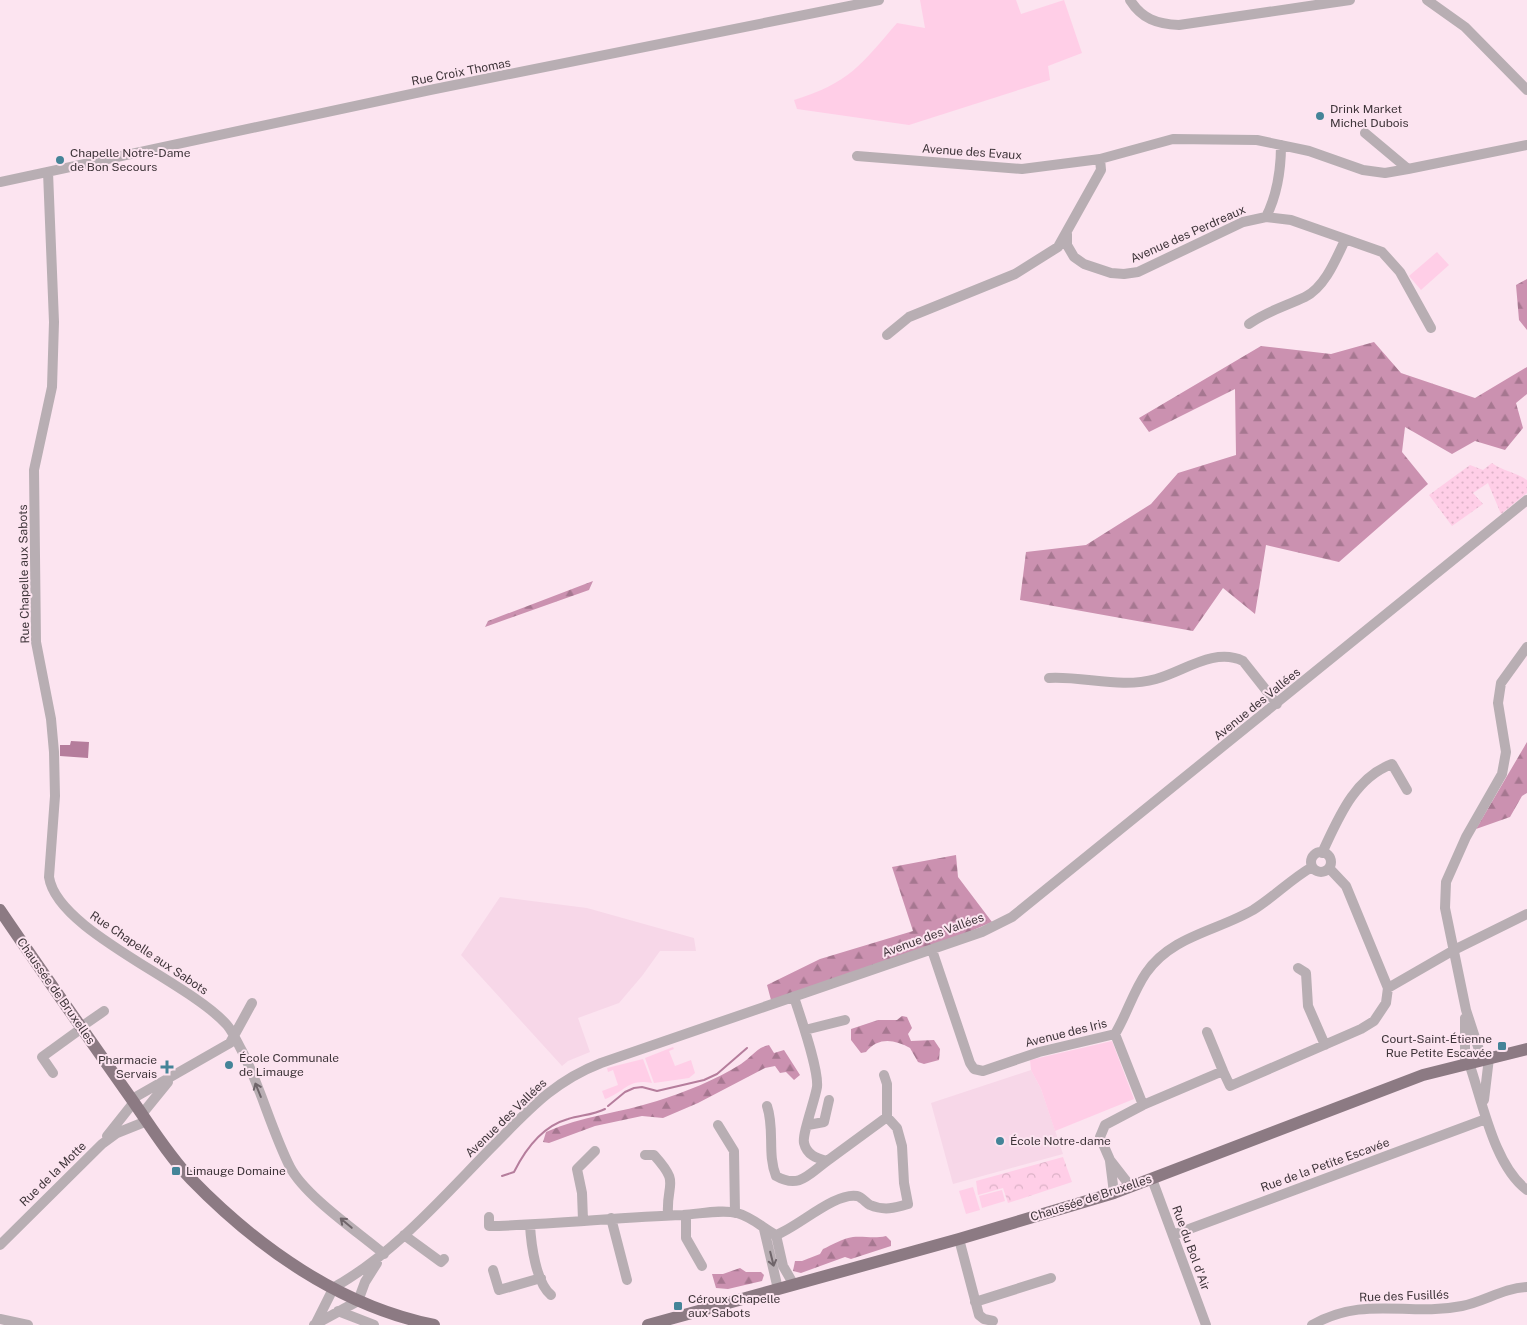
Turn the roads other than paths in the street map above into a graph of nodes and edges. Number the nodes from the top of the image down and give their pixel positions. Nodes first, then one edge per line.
1 (879, 0) edge
2 (1130, 0) edge
3 (1350, 0) edge
4 (1427, 0) edge
5 (1527, 90) edge
6 (1364, 133) dead end
7 (1281, 145) junction
8 (1527, 145) edge
9 (857, 156) dead end
10 (1100, 159) junction
11 (1408, 168) junction
12 (48, 172) junction
13 (0, 182) edge
14 (1266, 217) junction
15 (1067, 234) junction
16 (1345, 240) junction
17 (1249, 324) dead end
18 (1431, 328) dead end
19 (887, 335) dead end
20 (1527, 500) edge
21 (1527, 647) edge
22 (1049, 678) dead end
23 (1277, 704) junction
24 (1407, 790) dead end
25 (1322, 853) junction
26 (1312, 868) junction
27 (1329, 868) junction
28 (0, 910) edge
29 (1527, 914) edge
30 (932, 950) junction
31 (1454, 950) junction
32 (1298, 968) dead end
33 (1388, 988) junction
34 (794, 997) junction
35 (252, 1003) dead end
36 (1466, 1010) junction
37 (104, 1012) dead end
38 (845, 1020) dead end
39 (82, 1028) junction
40 (805, 1030) junction
41 (1207, 1032) dead end
42 (1115, 1034) junction
43 (234, 1036) junction
44 (1325, 1045) junction
45 (1527, 1049) edge
46 (1476, 1061) junction
47 (1223, 1071) junction
48 (53, 1073) dead end
49 (884, 1075) dead end
50 (172, 1077) junction
51 (829, 1100) dead end
52 (133, 1101) junction
53 (1484, 1103) junction
54 (1143, 1105) junction
55 (767, 1106) dead end
56 (144, 1117) junction
57 (886, 1117) junction
58 (1486, 1118) junction
59 (718, 1125) dead end
60 (808, 1125) junction
61 (102, 1144) junction
62 (595, 1151) dead end
63 (645, 1155) dead end
64 (1110, 1160) junction
65 (827, 1161) junction
66 (1152, 1179) junction
67 (1131, 1186) junction
68 (1527, 1190) edge
69 (1114, 1193) junction
70 (735, 1213) junction
71 (668, 1215) junction
72 (686, 1215) junction
73 (489, 1217) dead end
74 (611, 1218) junction
75 (583, 1220) junction
76 (530, 1225) junction
77 (764, 1229) junction
78 (404, 1235) junction
79 (776, 1235) junction
80 (1173, 1235) junction
81 (959, 1239) junction
82 (0, 1245) edge
83 (382, 1256) junction
84 (444, 1259) dead end
85 (702, 1266) dead end
86 (493, 1270) dead end
87 (541, 1278) junction
88 (1051, 1278) dead end
89 (627, 1280) dead end
90 (794, 1285) junction
91 (1527, 1287) edge
92 (332, 1289) junction
93 (778, 1289) junction
94 (551, 1295) dead end
95 (358, 1301) junction
96 (975, 1302) junction
97 (338, 1311) junction
98 (0, 1319) edge
99 (993, 1321) dead end
100 (315, 1324) edge
101 (28, 1325) edge
102 (374, 1325) edge
103 (434, 1325) edge
104 (648, 1325) edge
105 (1206, 1325) edge
106 (1312, 1325) edge

1 - 12 street, Rue Croix Thomas
2 - 3 street
4 - 5 street
6 - 11 street
7 - 10 street, Avenue des Evaux
7 - 11 street, Avenue des Evaux
7 - 14 street, Avenue des Perdreaux
8 - 11 street, Avenue des Evaux
9 - 10 street, Avenue des Evaux
10 - 15 street
12 - 13 street, Rue Croix Thomas
12 - 43 street, Rue Chapelle aux Sabots
14 - 15 street, Avenue des Perdreaux
14 - 16 street
15 - 19 street
16 - 17 street
16 - 18 street
20 - 23 street, Avenue des Vallées
21 - 31 street
22 - 23 street
23 - 30 street, Avenue des Vallées
24 - 25 street
25 - 26 street
25 - 27 street
26 - 27 street
26 - 42 street, Avenue des Iris
27 - 33 street
28 - 39 main road, Chaussée de Bruxelles
29 - 31 street
30 - 34 street, Avenue des Vallées
30 - 42 street, Avenue des Iris
31 - 33 street
31 - 36 street
32 - 44 street
33 - 44 street
34 - 40 street
34 - 78 street, Avenue des Vallées
35 - 43 street
36 - 46 street
36 - 46 street
37 - 39 street
38 - 40 street
39 - 48 street
39 - 52 main road, Chaussée de Bruxelles
40 - 60 street
41 - 47 street
42 - 54 street
43 - 50 street
83 -> 43 street, Rue Chapelle aux Sabots
44 - 47 street
45 - 46 main road, Chaussée de Bruxelles
46 - 53 street
46 - 53 street
46 - 66 main road, Chaussée de Bruxelles
47 - 54 street
49 - 57 street
50 - 52 street
50 - 56 street
51 - 60 street
52 - 56 main road, Chaussée de Bruxelles
52 - 61 street, Rue de la Motte
53 - 58 street
54 - 64 street
55 - 65 street
56 - 61 street, Rue de la Motte
56 - 92 main road, Chaussée de Bruxelles
57 - 65 street
57 - 79 street
58 - 68 street
58 - 80 street, Rue de la Petite Escavée
59 - 70 street
60 - 65 street
61 - 82 street, Rue de la Motte
62 - 75 street
63 - 71 street
64 - 67 street
64 - 69 street
66 - 67 main road, Chaussée de Bruxelles
66 - 80 street, Rue du Bol d'Air
67 - 69 main road, Chaussée de Bruxelles
69 - 81 main road, Chaussée de Bruxelles
70 - 72 street
70 - 77 street
71 - 72 street
71 - 74 street
72 - 85 street
73 - 76 street
74 - 75 street
74 - 89 street
75 - 76 street
76 - 87 street
77 - 79 street
77 -> 93 street
78 - 83 street, Avenue des Vallées
78 - 84 street
79 - 90 street
80 - 105 street, Rue du Bol d'Air
81 - 90 main road, Chaussée de Bruxelles
81 - 96 street
83 - 92 street, Avenue des Vallées
83 - 95 street, Avenue des Vallées
86 - 87 street
87 - 94 street
88 - 96 street
90 - 93 main road, Chaussée de Bruxelles
91 - 106 street, Rue des Fusillés
92 - 95 main road, Chaussée de Bruxelles
92 - 100 street
93 - 104 main road, Chaussée de Bruxelles
95 - 97 street
95 - 103 main road, Chaussée de Bruxelles
96 - 99 street
97 - 100 street
97 - 102 street
98 - 101 street

